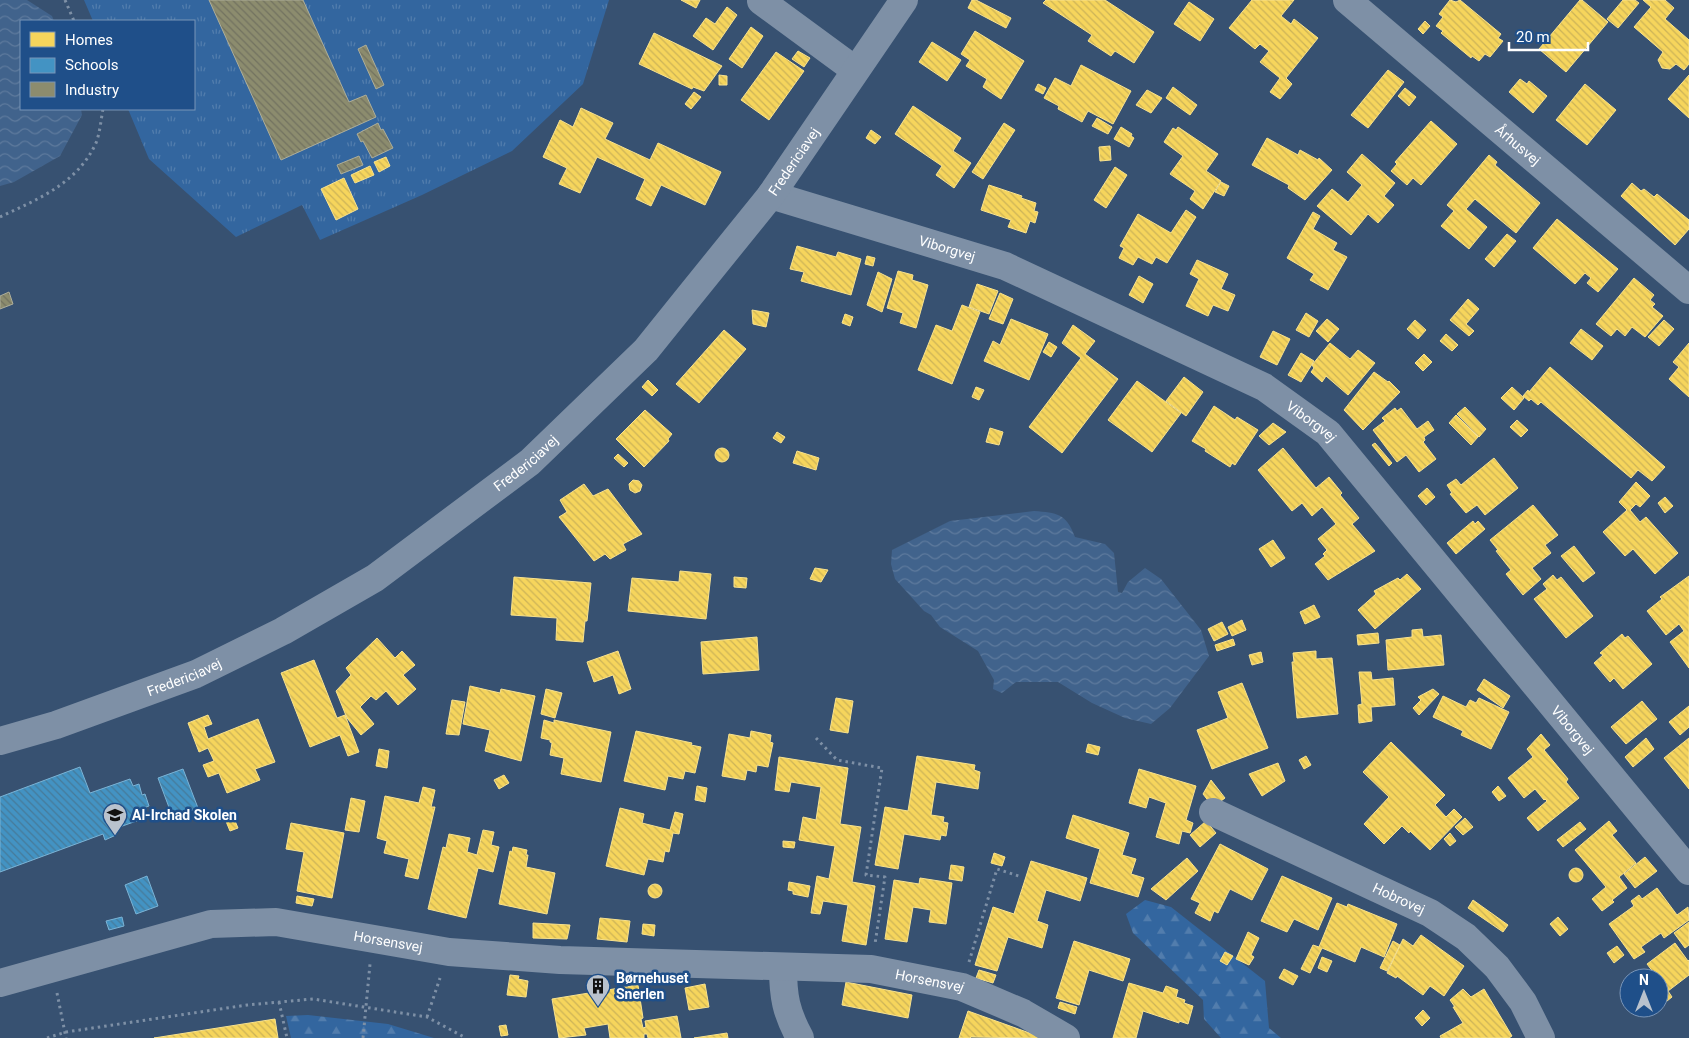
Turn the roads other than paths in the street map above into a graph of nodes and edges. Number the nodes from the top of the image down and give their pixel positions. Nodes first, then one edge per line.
1 (904, 0) edge
2 (1347, 0) edge
3 (760, 1) edge
4 (855, 70) junction
5 (771, 195) junction
6 (1689, 290) edge
7 (0, 741) edge
8 (1213, 812) dead end
9 (1689, 871) edge
10 (783, 967) junction
11 (0, 982) edge
12 (800, 1038) edge
13 (1066, 1038) edge
14 (1541, 1038) edge

1 - 4 street, Fredericiavej
2 - 6 street, Århusvej
3 - 4 street
4 - 5 street, Fredericiavej
5 - 7 street, Fredericiavej
5 - 9 street, Viborgvej
8 - 14 street, Hobrovej
10 - 11 street, Horsensvej
10 - 12 street
10 - 13 street, Horsensvej

